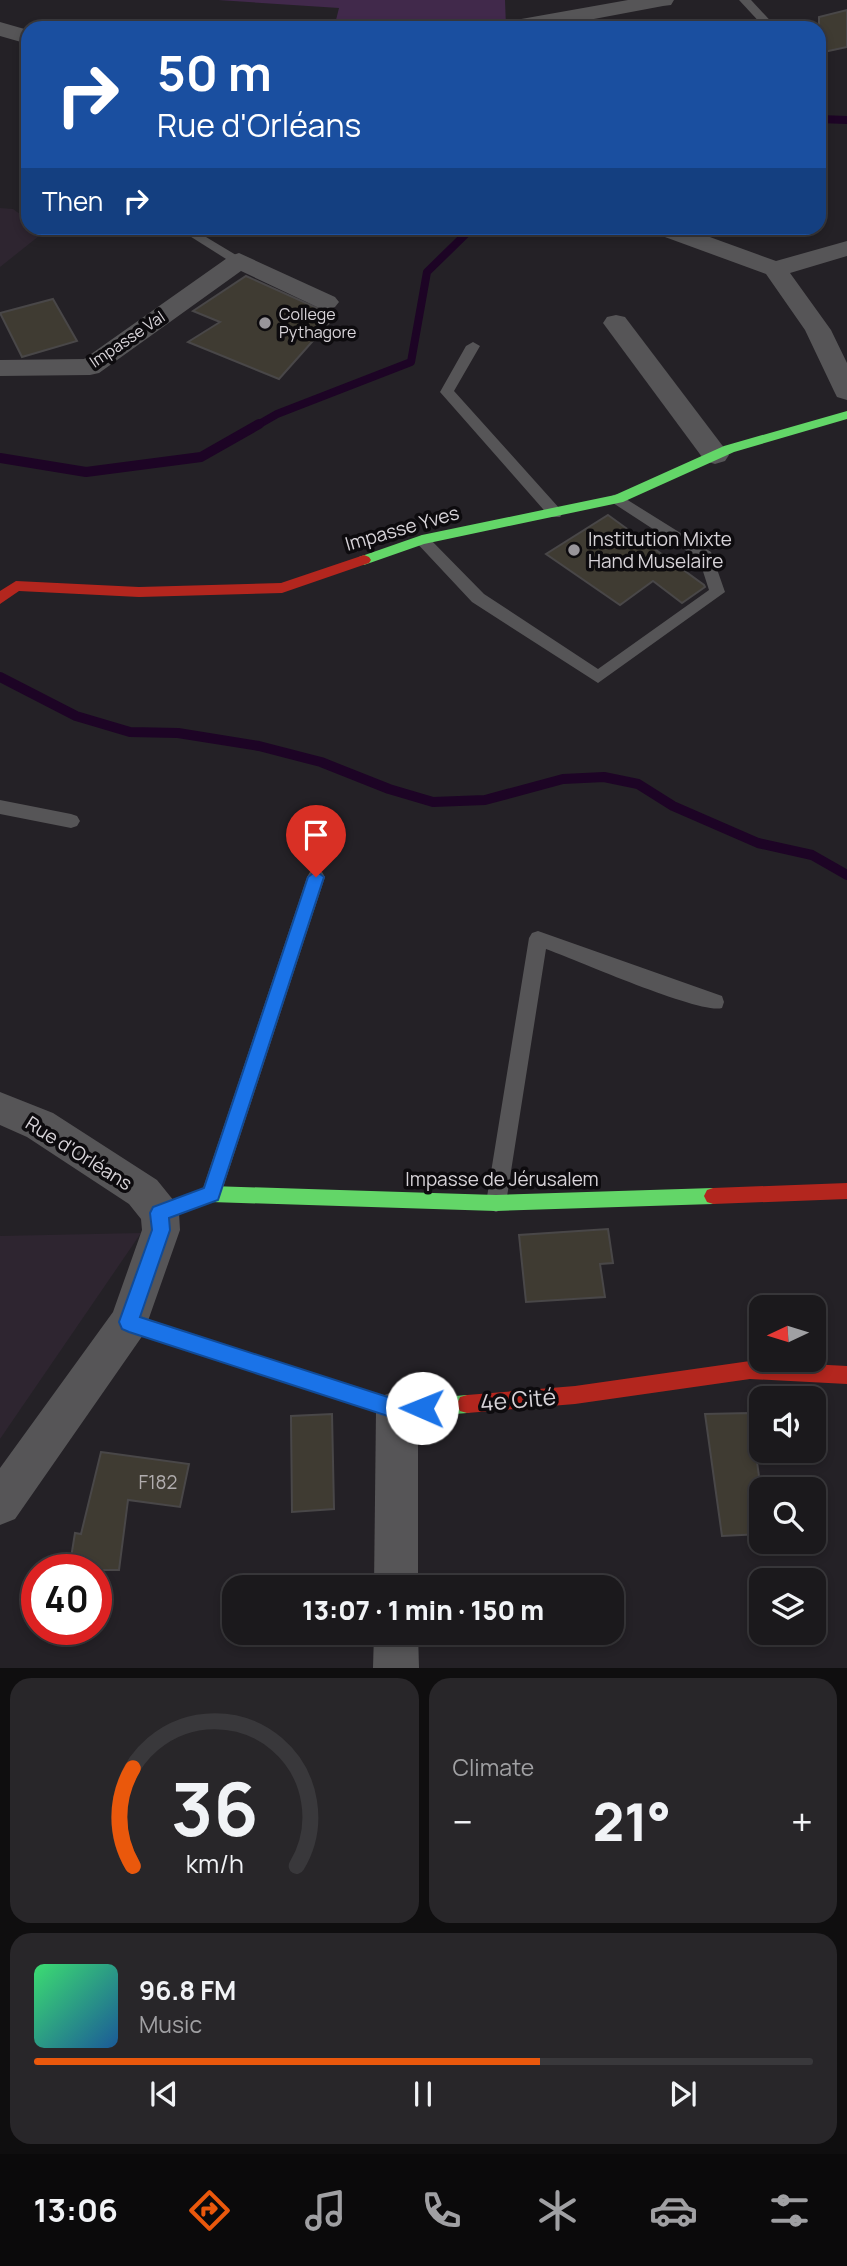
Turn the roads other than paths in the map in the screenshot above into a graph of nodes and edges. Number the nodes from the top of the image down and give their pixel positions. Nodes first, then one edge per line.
1 (663, 0) edge
2 (745, 0) edge
3 (548, 21) edge
4 (764, 21) edge
5 (0, 29) edge
6 (21, 35) edge
7 (195, 235) edge
8 (682, 235) edge
9 (847, 248) edge
10 (239, 261) junction
11 (775, 269) junction
12 (326, 302) dead end
13 (616, 323) dead end
14 (473, 346) dead end
15 (0, 368) edge
16 (847, 391) edge
17 (847, 415) edge
18 (715, 455) junction
19 (618, 499) junction
20 (555, 513) junction
21 (422, 540) junction
22 (0, 598) edge
23 (0, 807) edge
24 (71, 821) dead end
25 (316, 877) dead end
26 (715, 1002) dead end
27 (0, 1108) edge
28 (847, 1191) edge
29 (211, 1194) junction
30 (495, 1203) junction
31 (160, 1213) junction
32 (129, 1322) junction
33 (847, 1375) edge
34 (397, 1410) junction
35 (0, 1504) edge
36 (396, 1575) edge
37 (396, 1645) edge
38 (396, 1668) edge

1 - 3 street
2 - 4 lane
5 - 6 street
7 - 10 lane
8 - 11 street
9 - 11 street
10 - 12 street
10 - 15 street, Impasse Val
11 - 16 street
13 - 18 street
14 - 20 lane
17 - 18 street, Impasse Yves
18 - 19 street, Impasse Yves
19 - 20 street, Impasse Yves
19 - 21 lane
20 - 21 street, Impasse Yves
21 - 22 street, Impasse Yves
23 - 24 lane
25 - 29 lane
26 - 30 lane
27 - 31 street, Rue d'Orléans
28 - 30 street, Impasse de Jérusalem
29 - 30 street, Impasse de Jérusalem
29 - 31 street, Impasse de Jérusalem
31 - 32 street
32 - 34 street, 4e Cité
32 - 35 street
33 - 34 street, 4e Cité
34 - 36 street
37 - 38 street

